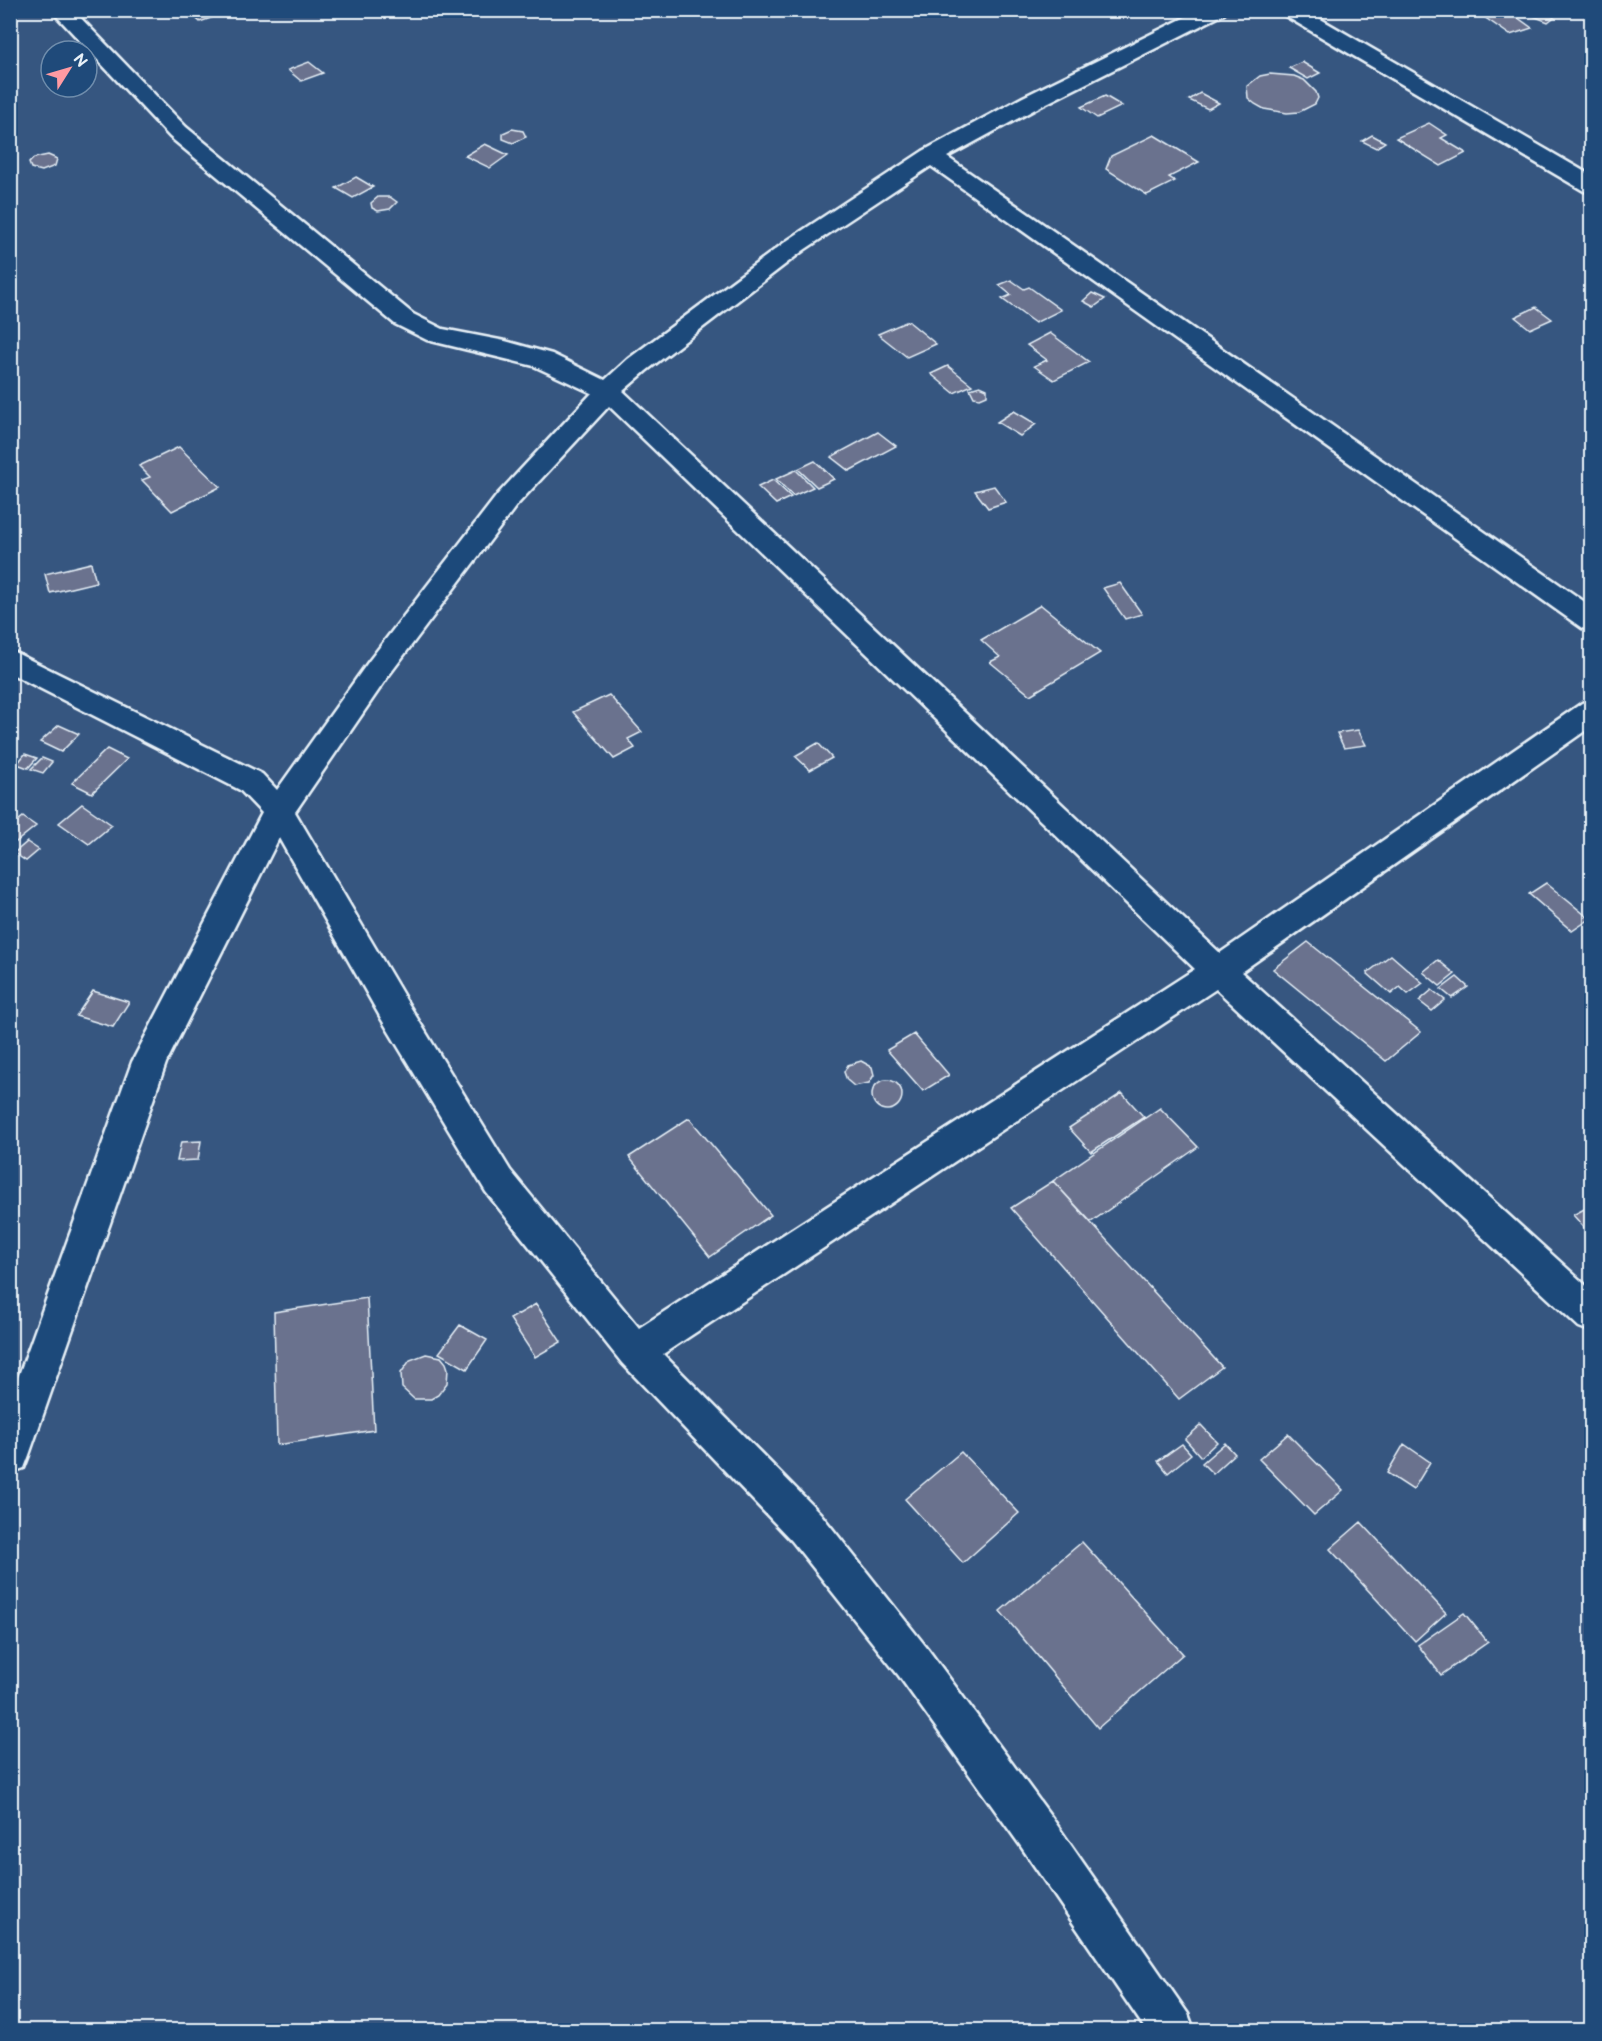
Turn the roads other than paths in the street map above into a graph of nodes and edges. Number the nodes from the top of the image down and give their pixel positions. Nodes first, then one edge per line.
1 (61, 10) edge
2 (1217, 10) edge
3 (1289, 10) edge
4 (931, 156) junction
5 (1592, 186) edge
6 (608, 391) junction
7 (1592, 621) edge
8 (10, 660) edge
9 (1592, 711) edge
10 (279, 811) junction
11 (1218, 971) junction
12 (1592, 1316) edge
13 (635, 1351) junction
14 (10, 1455) edge
15 (1172, 2031) edge

1 - 6 street
2 - 4 street
3 - 5 street
4 - 6 street
4 - 7 street
6 - 10 street
6 - 11 street
8 - 10 street
9 - 11 street
10 - 13 street
10 - 14 street
11 - 12 street
11 - 13 street
13 - 15 street

